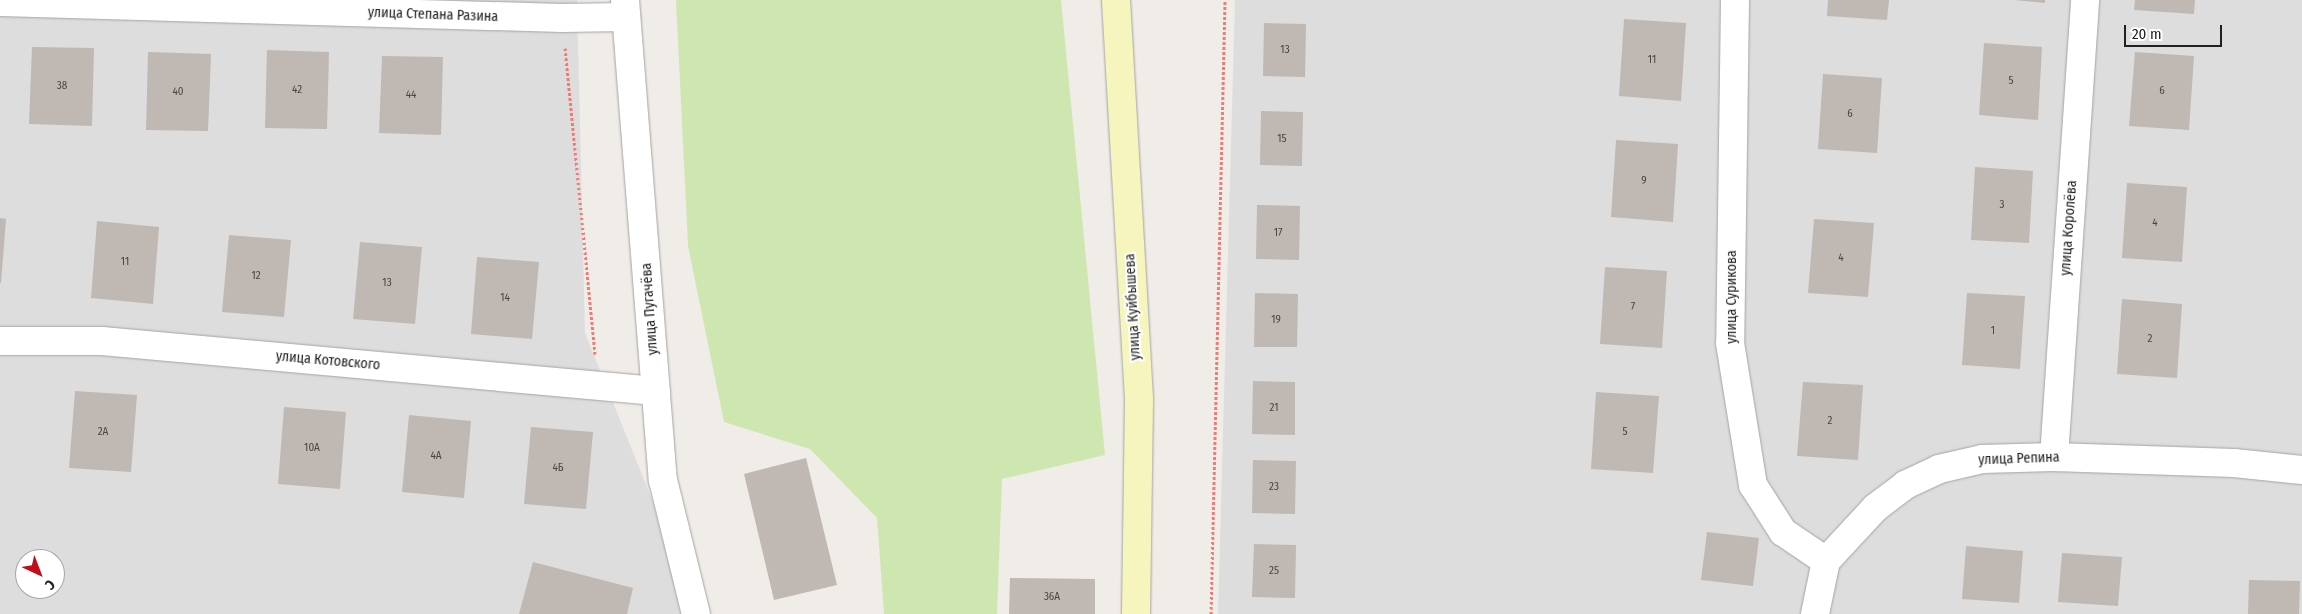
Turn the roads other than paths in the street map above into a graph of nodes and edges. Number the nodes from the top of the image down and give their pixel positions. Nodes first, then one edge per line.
1 (1116, 0) edge
2 (1735, 0) edge
3 (2086, 0) edge
4 (0, 2) edge
5 (625, 9) edge
6 (0, 341) edge
7 (656, 391) junction
8 (2054, 457) junction
9 (2302, 470) edge
10 (1826, 562) junction
11 (696, 614) edge
12 (1136, 614) edge
13 (1815, 614) edge

1 - 12 main road, улица Куйбышева
2 - 10 street, улица Сурикова
3 - 8 street, улица Королёва
4 - 5 street, улица Степана Разина
5 - 7 street, улица Пугачёва
6 - 7 street, улица Котовского
7 - 11 street, улица Пугачёва
8 - 9 street, улица Репина
8 - 10 street, улица Репина
10 - 13 street

